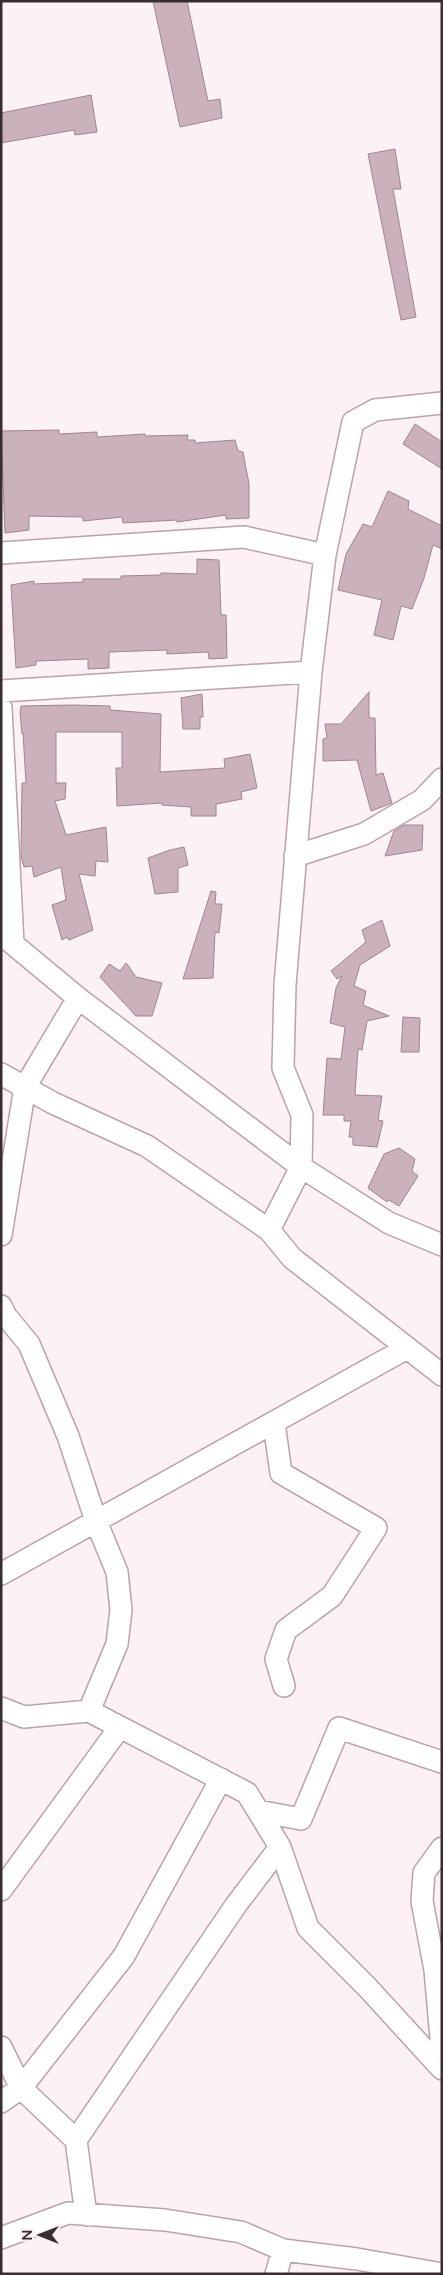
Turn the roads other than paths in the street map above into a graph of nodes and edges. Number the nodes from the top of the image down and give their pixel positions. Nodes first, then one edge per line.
1 (442, 403) edge
2 (1, 553) edge
3 (325, 555) junction
4 (311, 672) junction
5 (1, 691) edge
6 (1, 708) edge
7 (442, 778) edge
8 (294, 856) junction
9 (7, 938) edge
10 (78, 998) junction
11 (1, 1074) edge
12 (25, 1088) junction
13 (301, 1167) junction
14 (269, 1230) junction
15 (1, 1235) edge
16 (442, 1245) edge
17 (1, 1306) edge
18 (407, 1348) junction
19 (442, 1375) edge
20 (274, 1423) junction
21 (96, 1521) junction
22 (1, 1574) edge
23 (284, 1686) dead end
24 (1, 1708) edge
25 (89, 1711) junction
26 (120, 1727) junction
27 (442, 1762) edge
28 (220, 1779) junction
29 (258, 1811) junction
30 (280, 1847) junction
31 (442, 1848) edge
32 (1, 1890) edge
33 (1, 2047) edge
34 (442, 2050) edge
35 (442, 2069) edge
36 (21, 2088) junction
37 (1, 2102) edge
38 (76, 2140) junction
39 (86, 2214) junction
40 (1, 2238) edge
41 (283, 2250) junction
42 (276, 2274) edge
43 (442, 2274) edge

1 - 3 street
2 - 3 street
3 - 4 street
4 - 5 street
4 - 8 street
6 - 9 street
7 - 8 street
8 - 13 street
9 - 10 street
10 - 12 street
10 - 13 street
11 - 12 street
12 - 14 street
12 - 15 street
13 - 14 street
13 - 16 street
14 - 18 street
17 - 21 street
18 - 19 street
18 - 20 street
20 - 21 street
20 - 23 street
21 - 22 street
21 - 25 street
24 - 25 street
25 - 26 street
26 - 28 street
26 - 32 street
27 - 29 street
28 - 29 street
28 - 36 street
29 - 30 street
30 - 35 street
30 - 38 street
31 - 34 street
33 - 36 street
36 - 37 street
36 - 38 street
38 - 39 street
39 - 40 street
39 - 41 street
41 - 42 street
41 - 43 street

